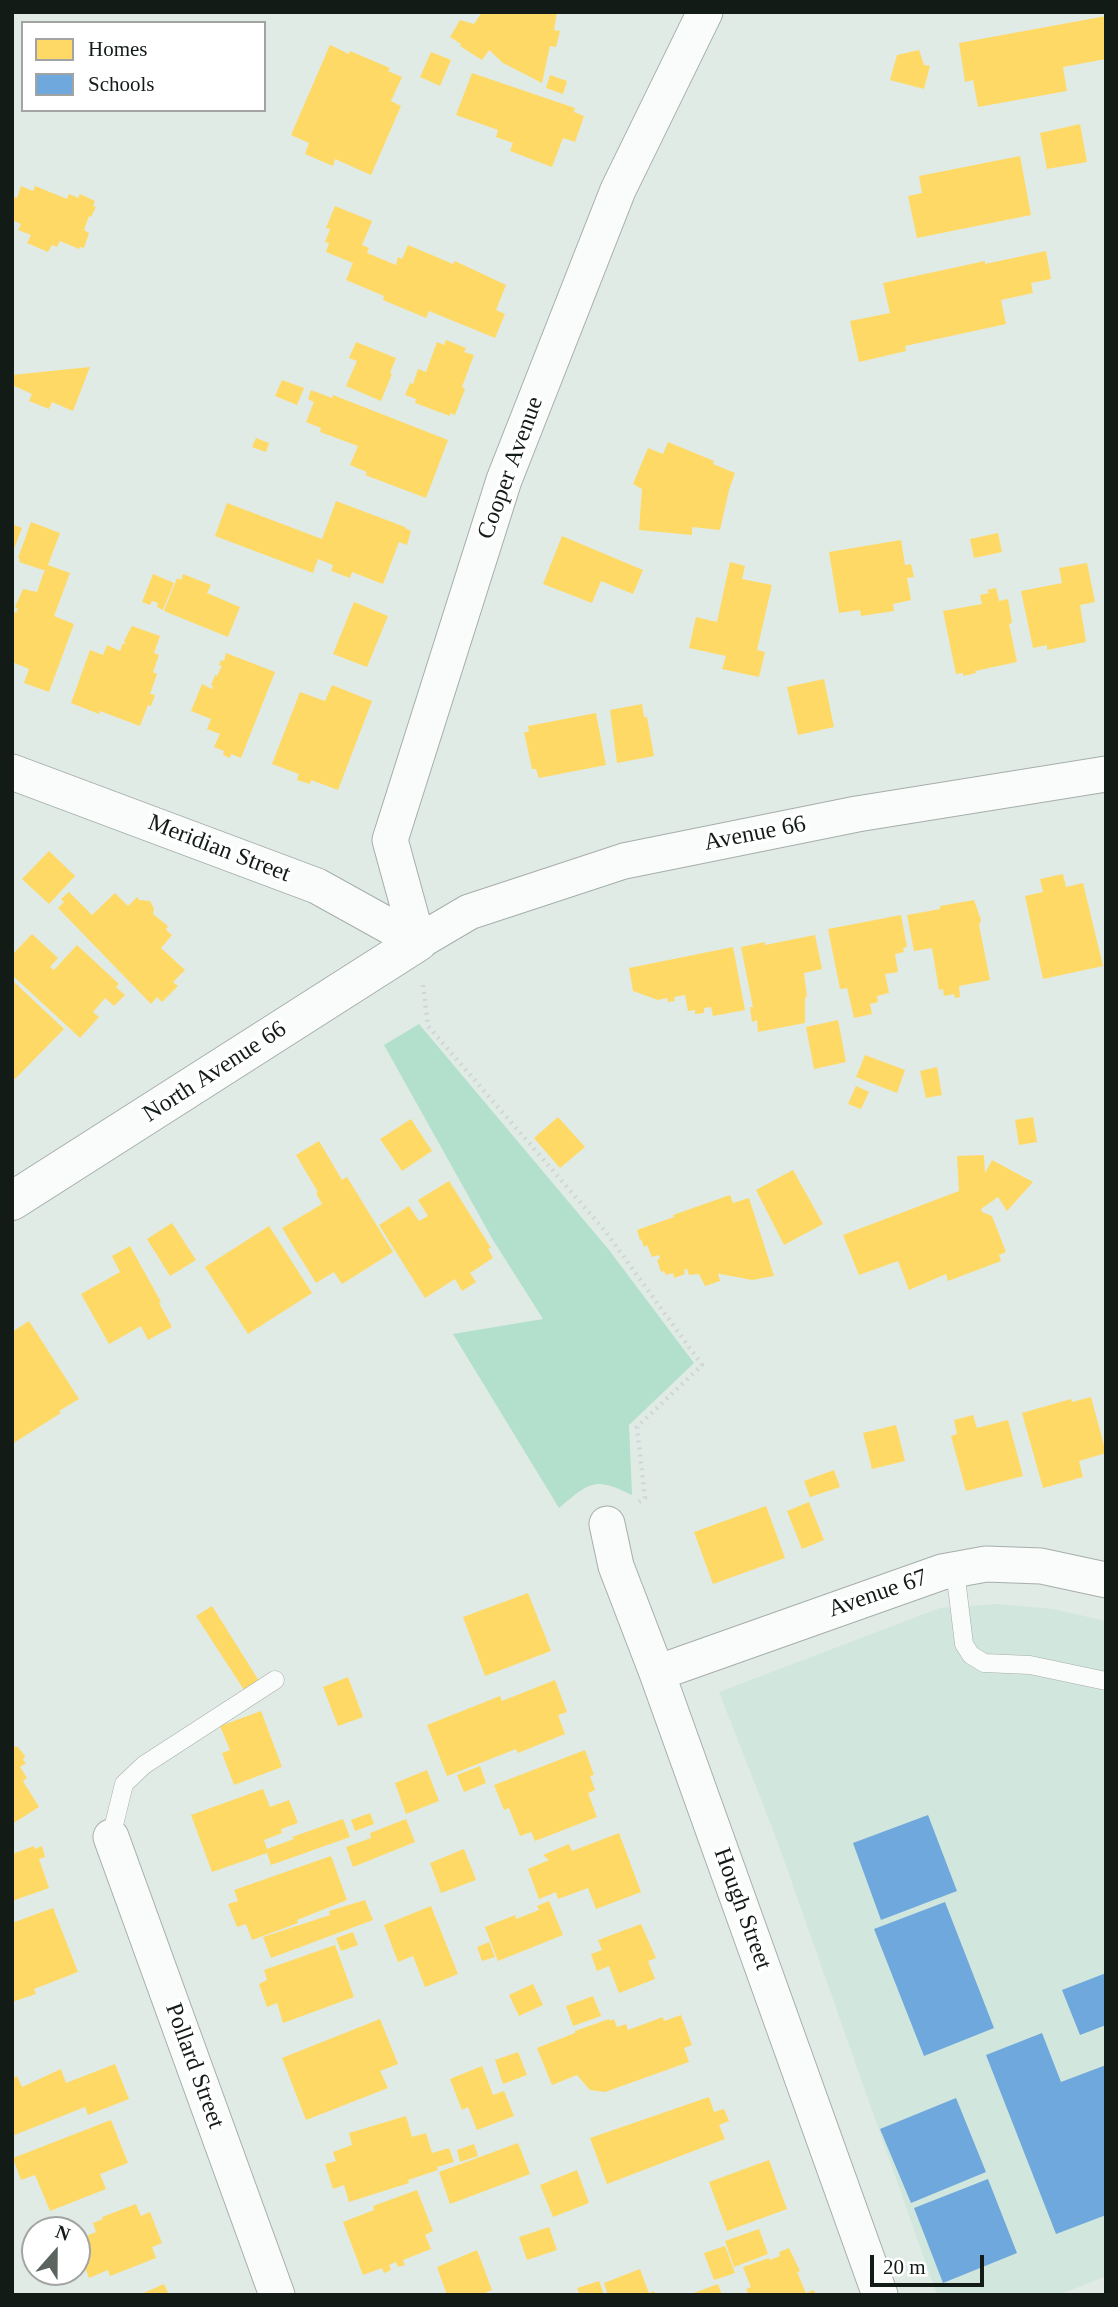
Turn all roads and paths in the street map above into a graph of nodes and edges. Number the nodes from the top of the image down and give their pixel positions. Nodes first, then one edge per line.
1 (705, 12) edge
2 (12, 772) edge
3 (1106, 774) edge
4 (418, 942) junction
5 (12, 1201) edge
6 (607, 1524) joint
7 (955, 1570) junction
8 (1106, 1580) edge
9 (657, 1673) junction
10 (275, 1680) dead end
11 (1106, 1681) edge
12 (111, 1837) joint
13 (277, 2295) edge
14 (880, 2295) edge

1 - 4 street, Cooper Avenue
2 - 4 street, Meridian Street
3 - 4 street, Avenue 66
4 - 5 street, North Avenue 66
4 - 6 path
6 - 9 street, Hough Street
7 - 8 street, Avenue 67
7 - 9 street, Avenue 67
7 - 11 lane
9 - 14 street, Hough Street
10 - 12 lane
12 - 13 street, Pollard Street

